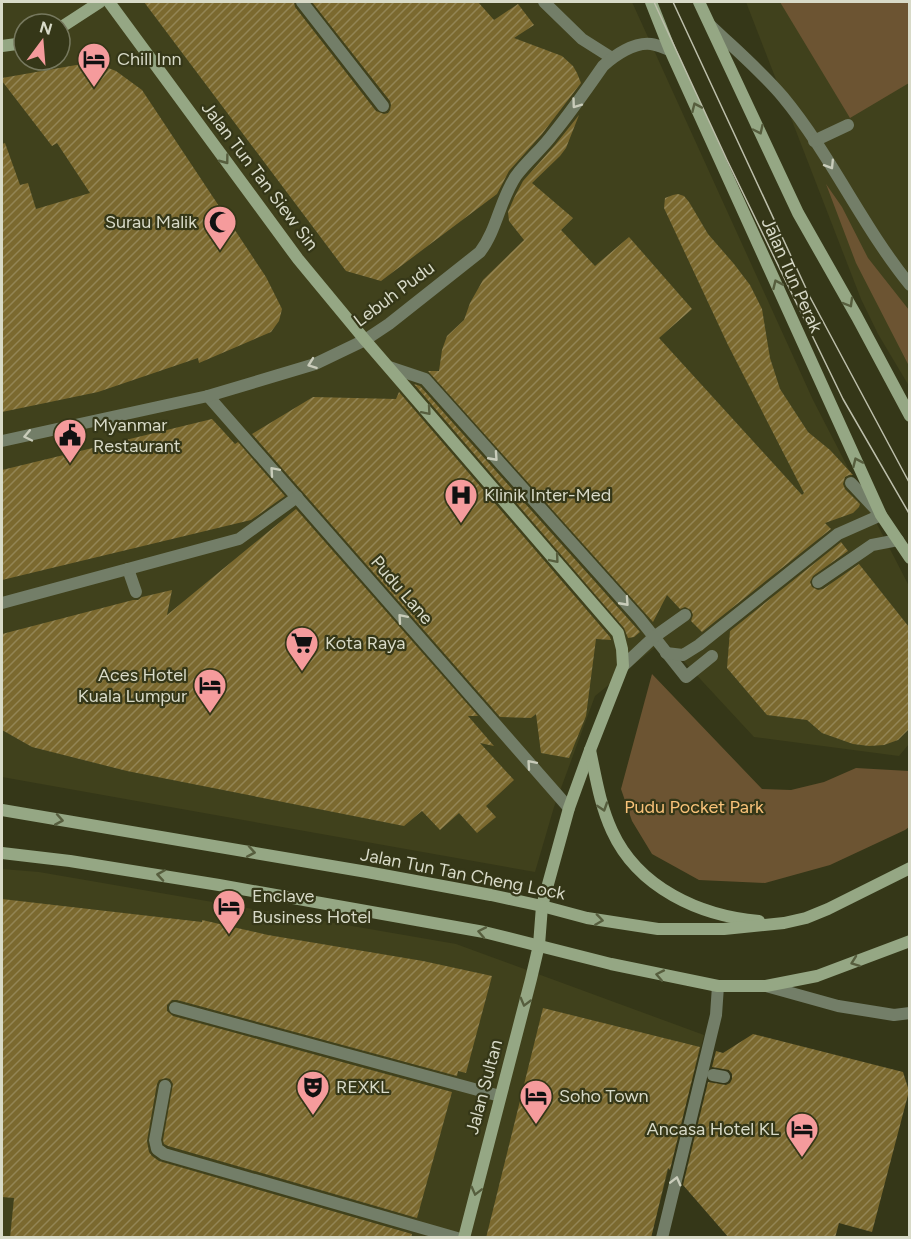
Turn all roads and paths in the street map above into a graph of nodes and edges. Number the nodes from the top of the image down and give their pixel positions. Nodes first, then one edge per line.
1 (100, 2) edge
2 (109, 2) edge
3 (302, 2) edge
4 (544, 2) edge
5 (651, 2) edge
6 (699, 2) edge
7 (72, 20) edge
8 (711, 26) junction
9 (670, 50) junction
10 (612, 58) junction
11 (383, 106) dead end
12 (848, 125) dead end
13 (814, 141) junction
14 (909, 285) edge
15 (365, 340) junction
16 (389, 367) junction
17 (208, 396) junction
18 (909, 416) edge
19 (2, 441) edge
20 (851, 483) dead end
21 (297, 498) junction
22 (881, 515) junction
23 (898, 540) junction
24 (909, 558) edge
25 (128, 569) junction
26 (818, 582) dead end
27 (136, 592) dead end
28 (2, 603) edge
29 (685, 615) dead end
30 (654, 637) junction
31 (666, 653) junction
32 (712, 656) dead end
33 (623, 666) junction
34 (590, 750) junction
35 (569, 808) junction
36 (2, 810) edge
37 (2, 853) edge
38 (909, 863) edge
39 (909, 868) edge
40 (889, 878) junction
41 (542, 906) junction
42 (784, 923) junction
43 (909, 941) edge
44 (538, 945) junction
45 (718, 986) junction
46 (766, 986) junction
47 (175, 1008) dead end
48 (909, 1013) edge
49 (165, 1086) dead end
50 (500, 1096) junction
51 (457, 1238) edge
52 (464, 1238) edge
53 (662, 1238) edge

1 - 7 main road
2 -> 15 main road, Jalan Tun Tan Siew Sin
3 - 11 street
4 - 10 street
5 - 9 main road, Jalan Tun Perak
6 - 8 main road, Jalan Tun Perak
8 - 13 street
8 -> 18 main road, Jalan Tun Perak
9 - 10 street, Lebuh Pudu
22 -> 9 main road, Jalan Tun Perak
10 -> 15 street, Lebuh Pudu
12 - 13 street
13 -> 14 street
15 - 16 main road, Jalan Tun Tan Siew Sin
15 -> 17 street, Lebuh Pudu
16 -> 30 street, Jalan Tun Tan Siew Sin
16 -> 33 main road, Jalan Tun Tan Siew Sin
17 -> 19 street, Lebuh Pudu
21 -> 17 street, Pudu Lane
20 - 22 street
21 - 25 street
35 -> 21 street, Pudu Lane
22 - 23 main road, Jalan Tun Perak
22 - 31 street
23 - 24 main road, Jalan Tun Perak
23 - 26 street
25 - 27 street
25 - 28 street
29 - 30 street
30 - 31 street
30 - 33 street, Jalan Tun Tan Siew Sin
31 - 32 street
33 - 34 main road, Jalan Tun Tan Siew Sin
34 - 35 main road, Jalan Tun Tan Siew Sin
34 -> 42 main road
35 - 41 main road, Jalan Tun Tan Siew Sin
36 -> 41 main road, Jalan Tun Tan Cheng Lock
44 -> 37 main road
38 - 40 main road
39 - 40 main road, Jalan Tun Tan Cheng Lock
40 - 42 main road, Jalan Tun Tan Cheng Lock
41 -> 42 main road, Jalan Tun Tan Cheng Lock
41 - 44 main road, Jalan Sultan
43 -> 46 main road
45 -> 44 main road
44 -> 50 main road, Jalan Sultan
45 - 46 main road
53 -> 45 street
46 - 48 street
47 - 50 street
49 - 51 street
50 -> 52 main road, Jalan Sultan

